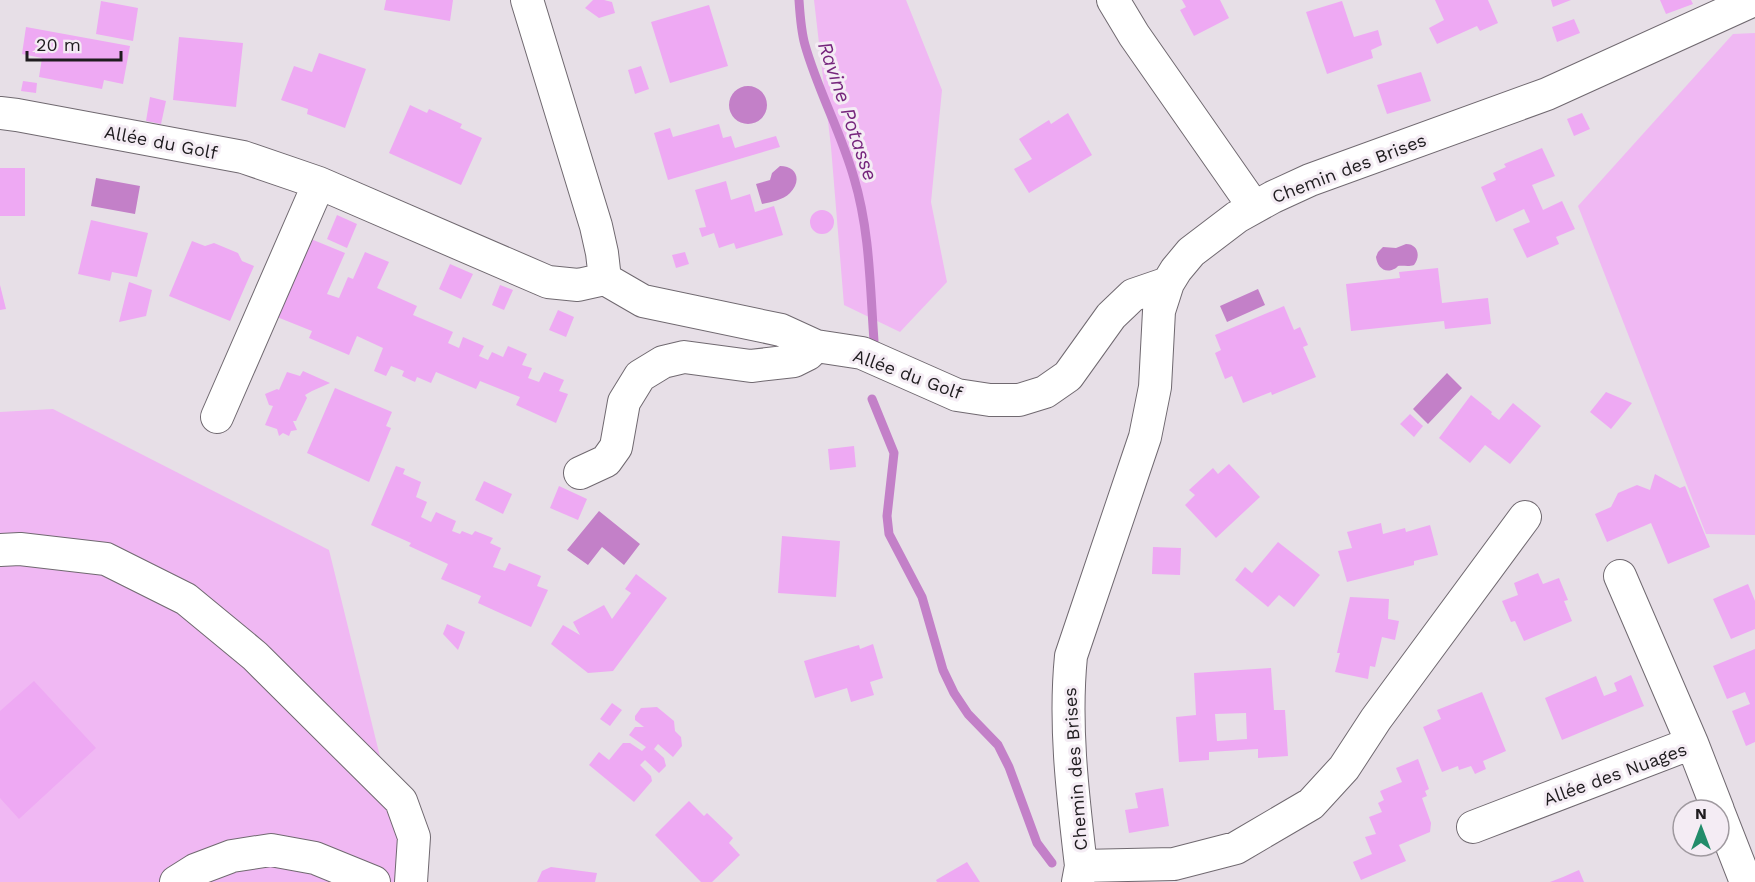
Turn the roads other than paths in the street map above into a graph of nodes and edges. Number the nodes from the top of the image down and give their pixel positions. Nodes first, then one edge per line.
1 (527, 0) edge
2 (1113, 0) edge
3 (1754, 0) edge
4 (0, 113) edge
5 (319, 183) junction
6 (1254, 207) junction
7 (605, 279) junction
8 (1168, 283) junction
9 (816, 346) junction
10 (217, 417) dead end
11 (580, 473) dead end
12 (1525, 517) dead end
13 (0, 550) edge
14 (1620, 576) dead end
15 (1692, 743) junction
16 (1713, 798) edge
17 (1473, 827) dead end
18 (1731, 844) edge
19 (1079, 874) edge
20 (176, 882) edge
21 (374, 882) edge
22 (411, 882) edge
23 (1746, 882) edge

1 - 7 street
2 - 6 street
3 - 6 street, Chemin des Brises
4 - 5 street, Allée du Golf
5 - 7 street, Allée du Golf
5 - 10 street
6 - 8 street, Chemin des Brises
7 - 9 street, Allée du Golf
8 - 9 street, Allée du Golf
8 - 19 street, Chemin des Brises
9 - 11 street
12 - 19 street
13 - 22 street
14 - 15 street
15 - 16 street, Allée des Nuages
15 - 17 street, Allée des Nuages
18 - 23 street, Allée des Nuages
20 - 21 street

